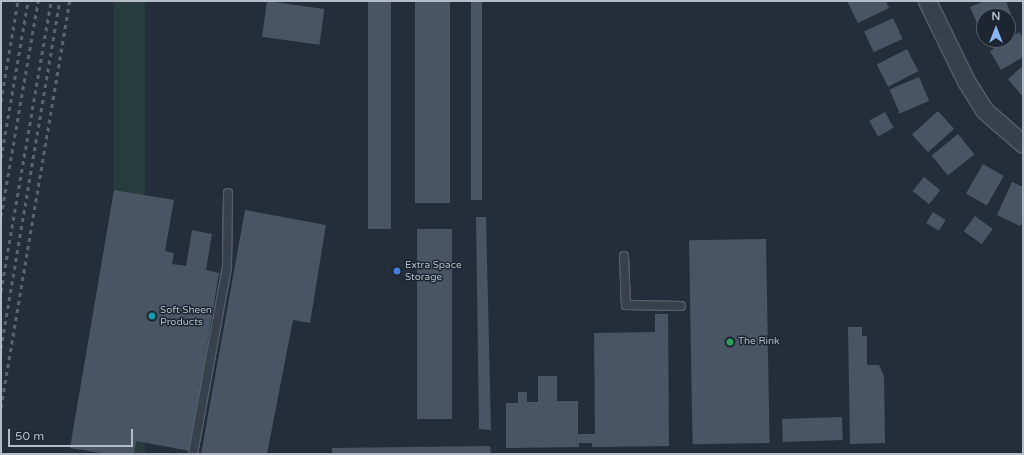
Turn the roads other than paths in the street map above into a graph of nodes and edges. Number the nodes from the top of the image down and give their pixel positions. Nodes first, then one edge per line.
1 (927, 1) edge
2 (1023, 144) edge
3 (228, 193) dead end
4 (624, 256) dead end
5 (681, 306) dead end
6 (193, 454) edge

1 - 2 street
3 - 6 lane
4 - 5 lane

